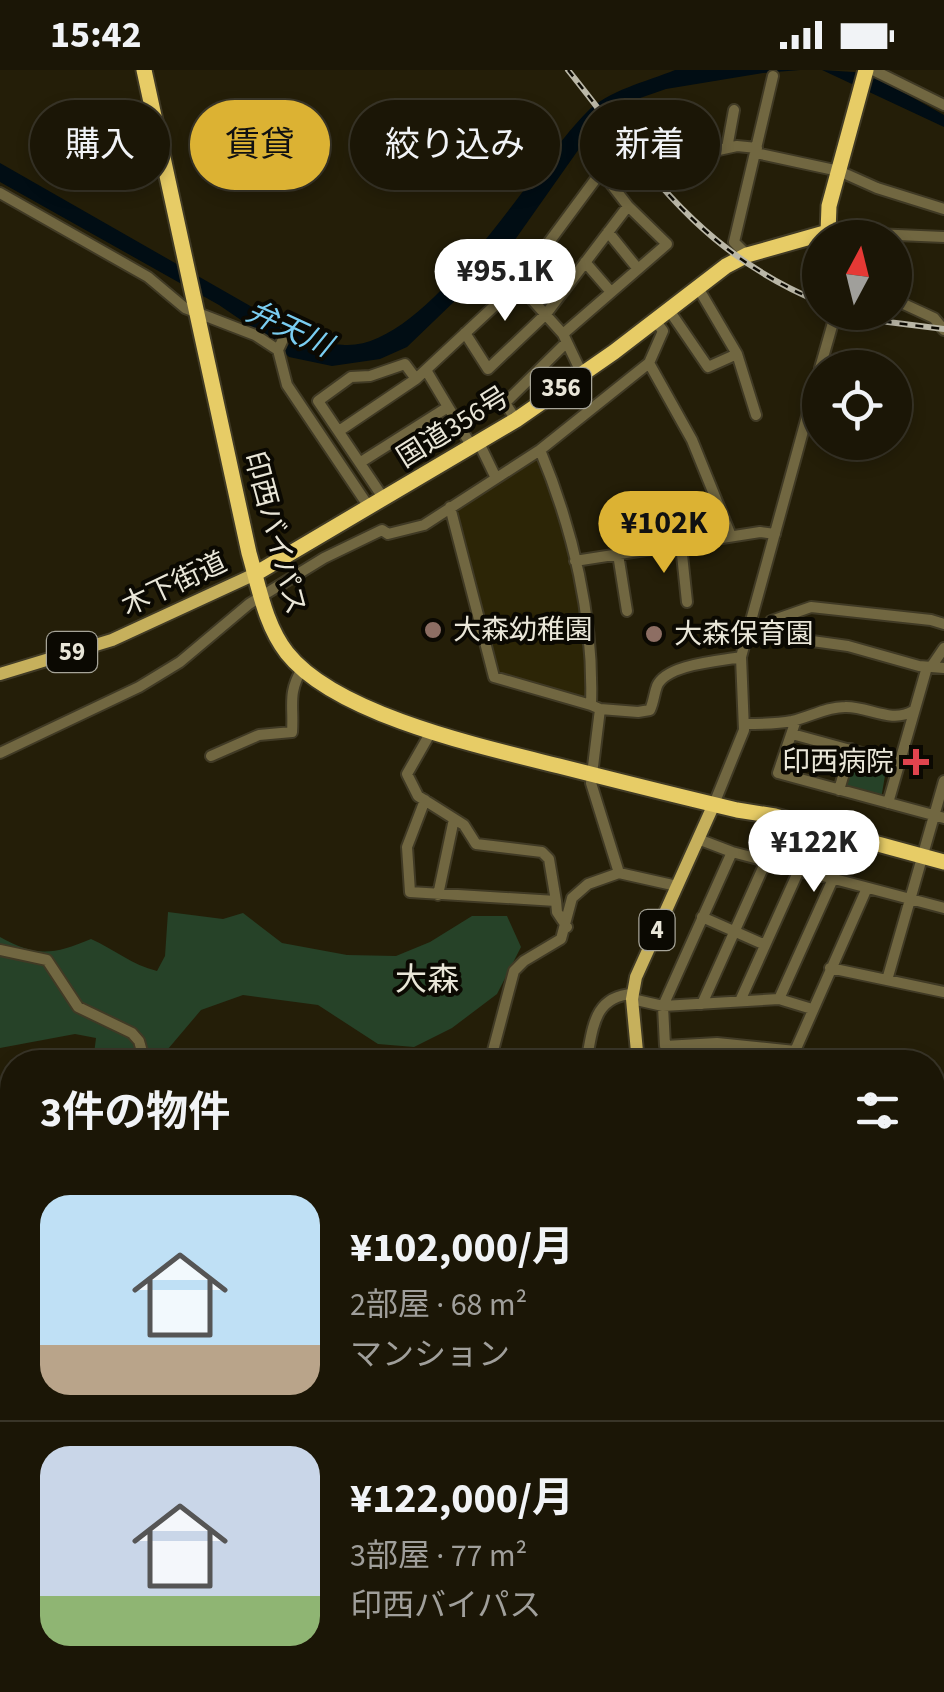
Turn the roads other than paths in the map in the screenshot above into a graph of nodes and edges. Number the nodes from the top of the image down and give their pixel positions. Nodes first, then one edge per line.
1 (144, 70) edge
2 (869, 70) edge
3 (773, 76) dead end
4 (944, 105) edge
5 (734, 110) dead end
6 (726, 148) junction
7 (720, 149) edge
8 (756, 150) junction
9 (839, 171) junction
10 (587, 190) edge
11 (616, 190) edge
12 (0, 193) edge
13 (628, 206) junction
14 (944, 209) edge
15 (829, 220) edge
16 (608, 232) junction
17 (912, 237) edge
18 (944, 238) edge
19 (802, 241) edge
20 (524, 247) dead end
21 (747, 256) junction
22 (537, 258) junction
23 (586, 262) junction
24 (638, 269) junction
25 (518, 284) junction
26 (697, 286) junction
27 (611, 292) junction
28 (195, 306) junction
29 (912, 308) edge
30 (669, 310) junction
31 (546, 314) junction
32 (655, 320) junction
33 (292, 322) dead end
34 (944, 330) edge
35 (465, 333) junction
36 (564, 338) junction
37 (278, 350) junction
38 (737, 354) junction
39 (648, 363) junction
40 (426, 370) junction
41 (582, 374) junction
42 (416, 379) junction
43 (448, 407) junction
44 (756, 415) dead end
45 (516, 420) junction
46 (339, 431) junction
47 (802, 434) edge
48 (476, 445) junction
49 (540, 450) junction
50 (361, 462) junction
51 (495, 476) junction
52 (375, 504) junction
53 (450, 507) junction
54 (382, 530) junction
55 (775, 534) junction
56 (731, 536) junction
57 (681, 545) junction
58 (618, 554) junction
59 (576, 561) junction
60 (255, 574) junction
61 (261, 597) junction
62 (687, 602) dead end
63 (628, 611) dead end
64 (771, 622) dead end
65 (944, 624) edge
66 (748, 632) junction
67 (944, 648) edge
68 (742, 657) junction
69 (929, 667) junction
70 (944, 668) edge
71 (302, 669) junction
72 (0, 674) edge
73 (596, 707) junction
74 (913, 710) junction
75 (796, 720) junction
76 (744, 724) junction
77 (431, 732) junction
78 (792, 734) junction
79 (851, 750) junction
80 (0, 753) edge
81 (211, 756) dead end
82 (898, 763) junction
83 (591, 774) junction
84 (944, 780) edge
85 (840, 790) junction
86 (425, 800) junction
87 (888, 803) junction
88 (714, 804) junction
89 (939, 817) edge
90 (454, 819) junction
91 (698, 839) junction
92 (732, 852) junction
93 (922, 860) junction
94 (766, 861) junction
95 (944, 862) edge
96 (799, 870) junction
97 (944, 870) edge
98 (619, 873) junction
99 (832, 879) junction
100 (677, 886) junction
101 (867, 888) junction
102 (438, 895) junction
103 (910, 900) junction
104 (556, 901) junction
105 (944, 908) edge
106 (702, 917) junction
107 (567, 927) junction
108 (734, 932) junction
109 (765, 945) junction
110 (0, 950) edge
111 (830, 968) junction
112 (887, 980) junction
113 (944, 992) edge
114 (632, 996) junction
115 (779, 999) junction
116 (740, 1001) junction
117 (702, 1004) junction
118 (663, 1006) junction
119 (812, 1009) junction
120 (687, 1045) junction
121 (141, 1050) edge
122 (493, 1050) edge
123 (588, 1050) edge
124 (637, 1050) edge
125 (688, 1050) edge
126 (784, 1050) edge
127 (794, 1050) edge

1 - 28 highway, 印西バイパス
2 - 4 street
2 - 9 highway
3 - 8 street
5 - 6 street
6 - 7 street
6 - 8 street
8 - 9 street
8 - 21 street
9 - 14 street
9 - 15 highway
10 - 22 street
11 - 13 street
12 - 28 street
13 - 16 street
13 - 24 street
16 - 23 street
16 - 24 street
17 - 18 street
19 - 21 highway, 国道356号 / 356
20 - 22 street
21 - 26 highway, 国道356号 / 356
22 - 25 street
23 - 27 street
23 - 31 street
24 - 27 street
25 - 31 street
25 - 35 street
26 - 30 highway, 国道356号 / 356
26 - 38 street
27 - 36 street
28 - 37 street
28 - 60 highway, 印西バイパス
29 - 34 street
30 - 32 highway, 国道356号 / 356
30 - 38 street
31 - 35 street
31 - 36 street
32 - 39 street
32 - 41 highway, 国道356号 / 356
33 - 37 street
35 - 40 street
36 - 41 street
36 - 45 street
37 - 52 street
38 - 44 street
39 - 49 street
39 - 56 street
40 - 42 street
40 - 43 street
41 - 45 highway, 国道356号 / 356
42 - 46 street
42 - 46 street
43 - 48 street
43 - 50 street
45 - 48 highway, 国道356号 / 356
46 - 50 street
47 - 55 street
48 - 51 street
48 - 52 highway, 国道356号 / 356
49 - 51 street
49 - 59 street
50 - 52 street
51 - 53 street
52 - 54 street
52 - 60 highway, 国道356号 / 356
53 - 54 street
53 - 73 street
54 - 61 street
55 - 56 street
55 - 66 street
56 - 57 street
57 - 58 street
57 - 62 street
58 - 59 street
58 - 63 street
59 - 73 street
60 - 61 highway, 印西バイパス
60 - 72 main road, 木下街道 / 59
61 - 71 highway, 印西バイパス
61 - 80 street
64 - 65 street
66 - 68 street
66 - 69 street
67 - 69 street
68 - 73 street
68 - 76 street
69 - 70 street
69 - 74 street
71 - 77 highway, 印西バイパス
71 - 81 street
73 - 83 street
74 - 75 street
74 - 82 street
75 - 76 street
75 - 78 street
76 - 88 street
77 - 83 highway, 印西バイパス
77 - 86 street
78 - 79 street
78 - 85 street
79 - 82 street
79 - 85 street
82 - 87 street
83 - 88 highway, 印西バイパス
83 - 98 street
84 - 89 street
85 - 87 street
86 - 90 street
86 - 102 street
87 - 89 street
88 - 91 main road, 4
88 - 93 highway, 印西バイパス
89 - 93 street
90 - 102 street
90 - 104 street
91 - 92 street
91 - 100 main road, 4
92 - 94 street
92 - 106 street
93 - 95 highway, 印西バイパス
93 - 97 highway, 印西バイパス
93 - 103 street
94 - 96 street
94 - 108 street
96 - 99 street
96 - 109 street
98 - 100 street
98 - 107 street
99 - 101 street
99 - 115 street
100 - 114 main road, 4
101 - 103 street
101 - 111 street
102 - 104 street
103 - 105 street
103 - 112 street
104 - 107 street
106 - 108 street
106 - 118 street
107 - 122 street
108 - 109 street
108 - 117 street
109 - 116 street
110 - 121 street
111 - 112 street
111 - 119 street
112 - 113 street
114 - 118 street
114 - 123 street
114 - 124 main road, 4
115 - 116 street
115 - 119 street
116 - 117 street
117 - 118 street
118 - 120 street
119 - 127 street
120 - 125 street
120 - 126 street

